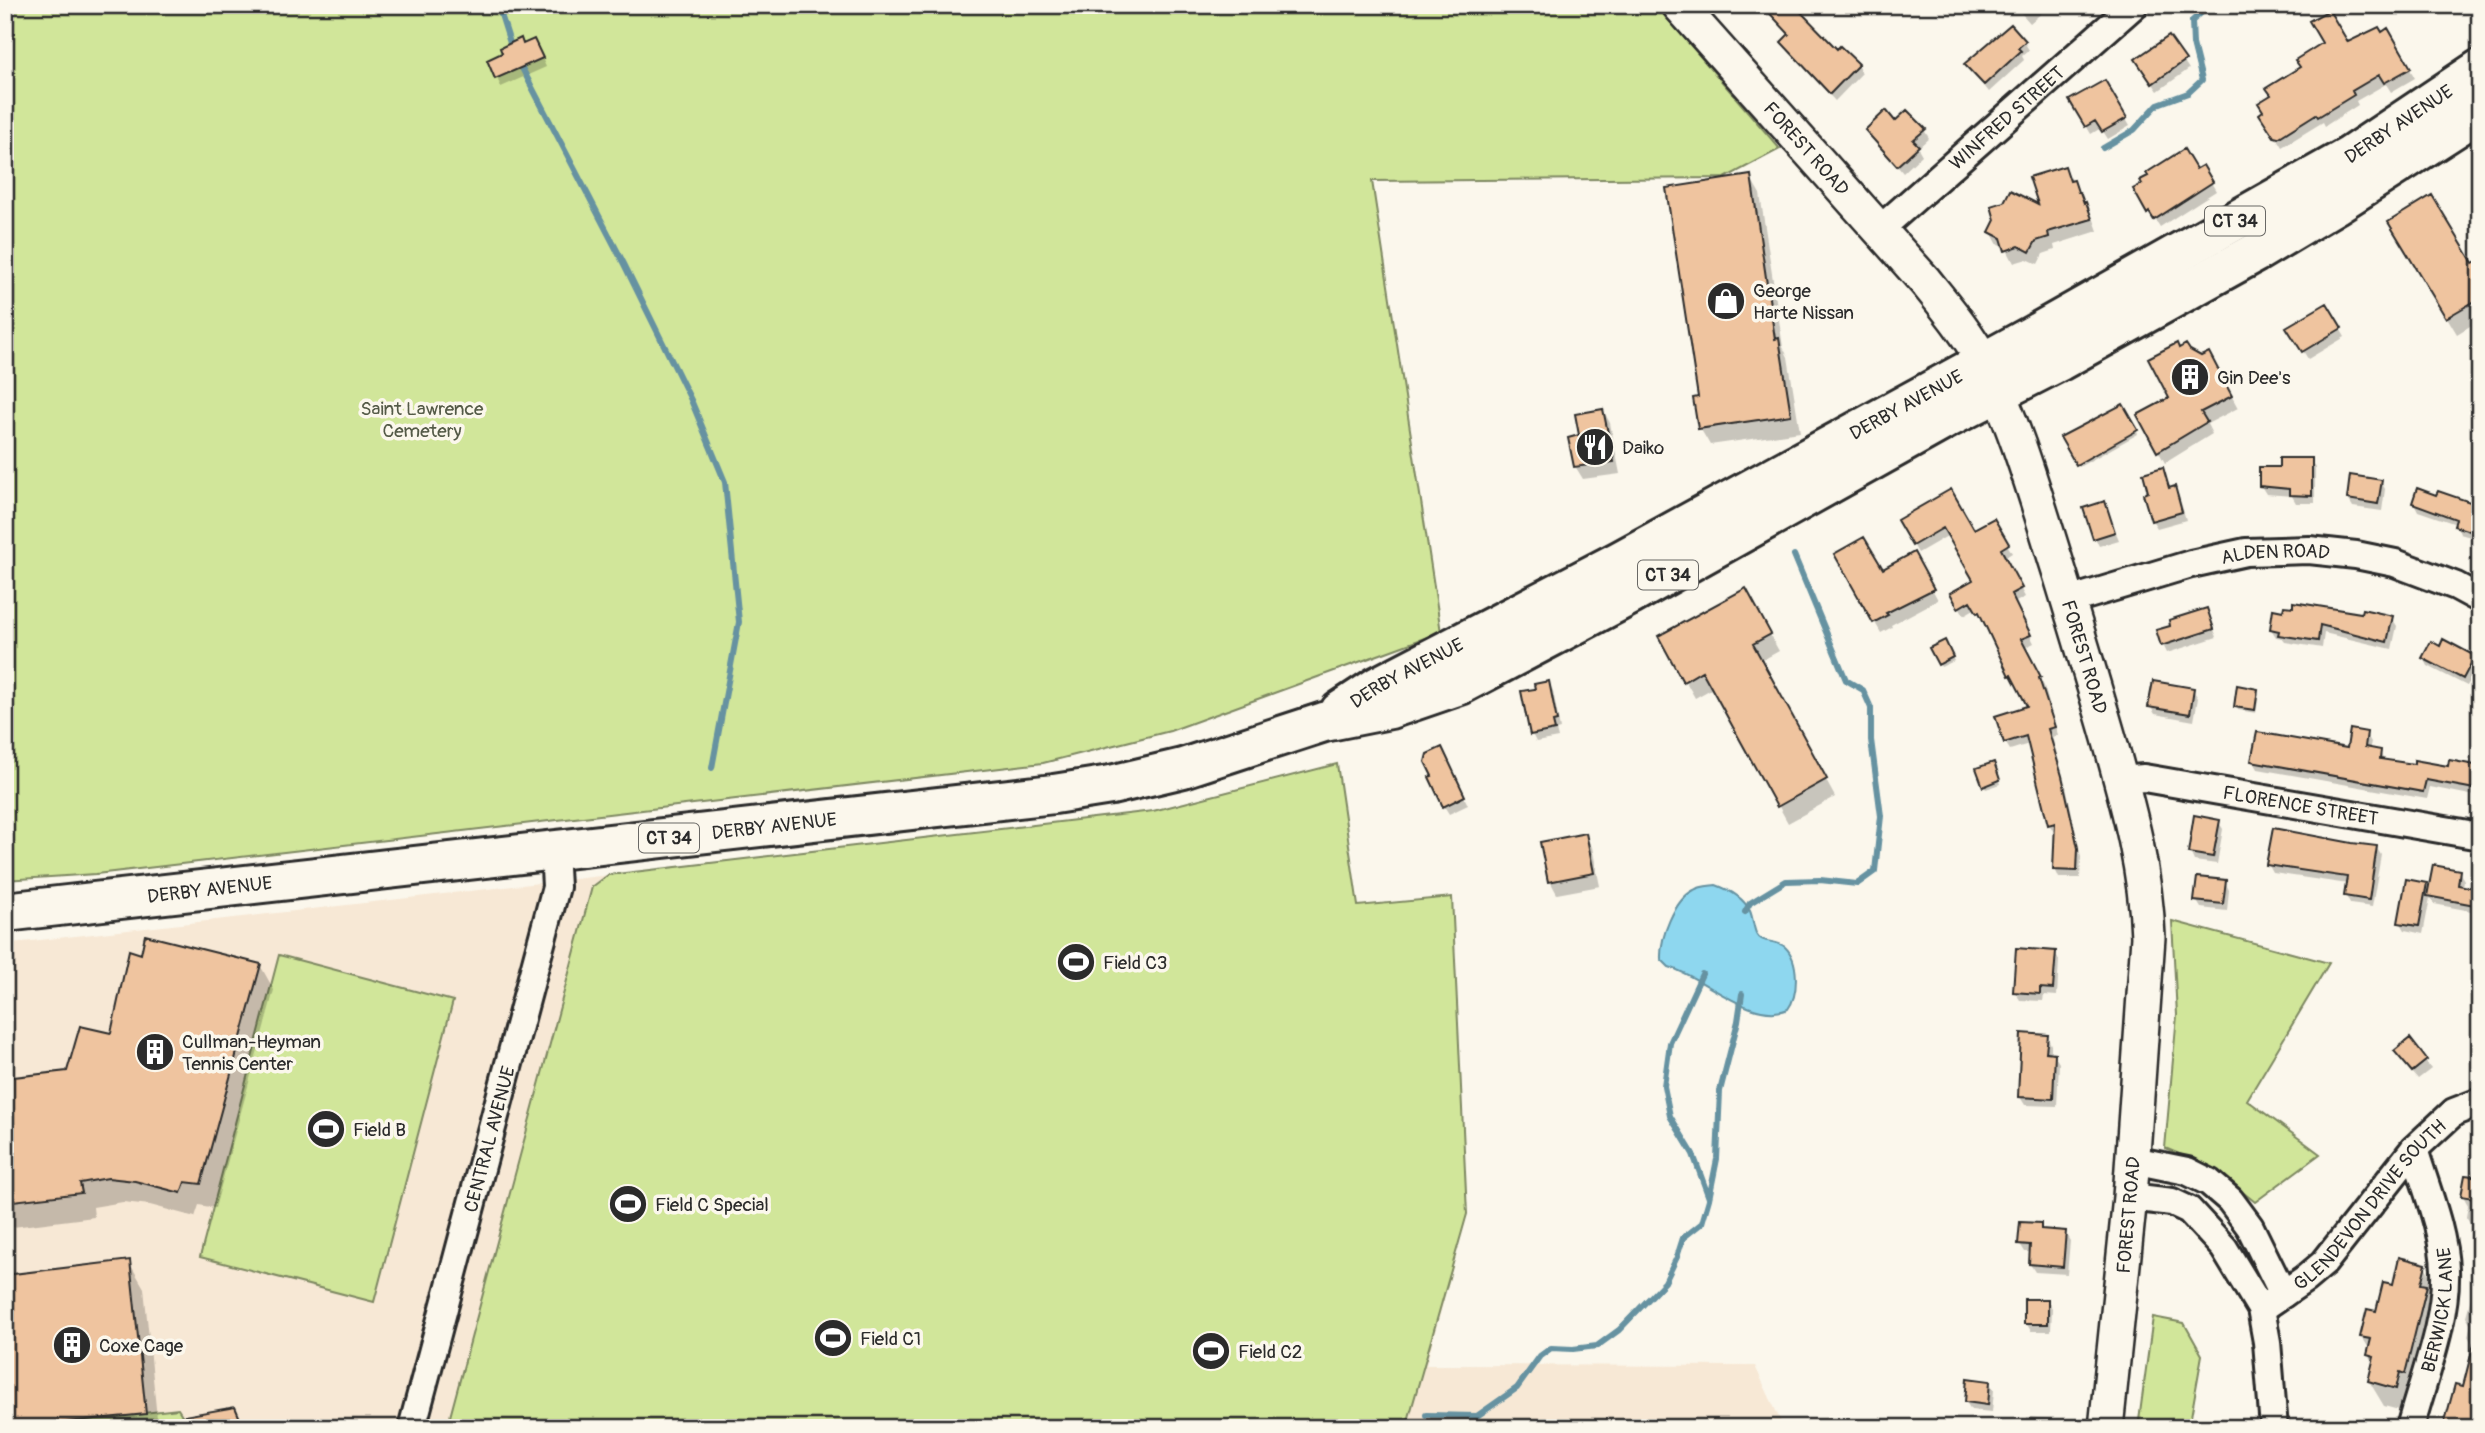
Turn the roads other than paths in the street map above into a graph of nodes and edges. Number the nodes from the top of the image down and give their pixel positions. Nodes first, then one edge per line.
1 (1679, 5) edge
2 (2120, 10) edge
3 (2480, 69) edge
4 (2480, 112) edge
5 (1879, 230) junction
6 (1990, 377) junction
7 (2480, 600) edge
8 (2068, 601) junction
9 (2121, 780) junction
10 (2480, 836) edge
11 (554, 850) junction
12 (5, 912) edge
13 (2480, 1102) edge
14 (2414, 1149) junction
15 (2133, 1160) junction
16 (2130, 1197) junction
17 (2283, 1294) junction
18 (2261, 1309) junction
19 (412, 1428) edge
20 (2106, 1428) edge
21 (2274, 1428) edge
22 (2410, 1428) edge

1 - 5 main road, FOREST ROAD
2 - 5 street, WINFRED STREET
3 - 6 highway, DERBY AVENUE / CT 34
4 - 6 highway, DERBY AVENUE / CT 34
5 - 6 main road, FOREST ROAD
6 - 8 main road, FOREST ROAD
6 - 11 highway, DERBY AVENUE / CT 34
7 - 8 street, ALDEN ROAD
8 - 9 main road, FOREST ROAD
9 - 10 street, FLORENCE STREET
9 - 15 main road, FOREST ROAD
11 - 12 highway, DERBY AVENUE / CT 34
11 - 19 street, CENTRAL AVENUE
13 - 14 street, GLENDEVON DRIVE SOUTH
14 - 17 street, GLENDEVON DRIVE SOUTH
14 - 22 street, BERWICK LANE
15 - 16 main road, FOREST ROAD
15 - 17 street
16 - 18 street
16 - 20 main road, FOREST ROAD
17 - 18 street, GLENDEVON DRIVE SOUTH
18 - 21 street

